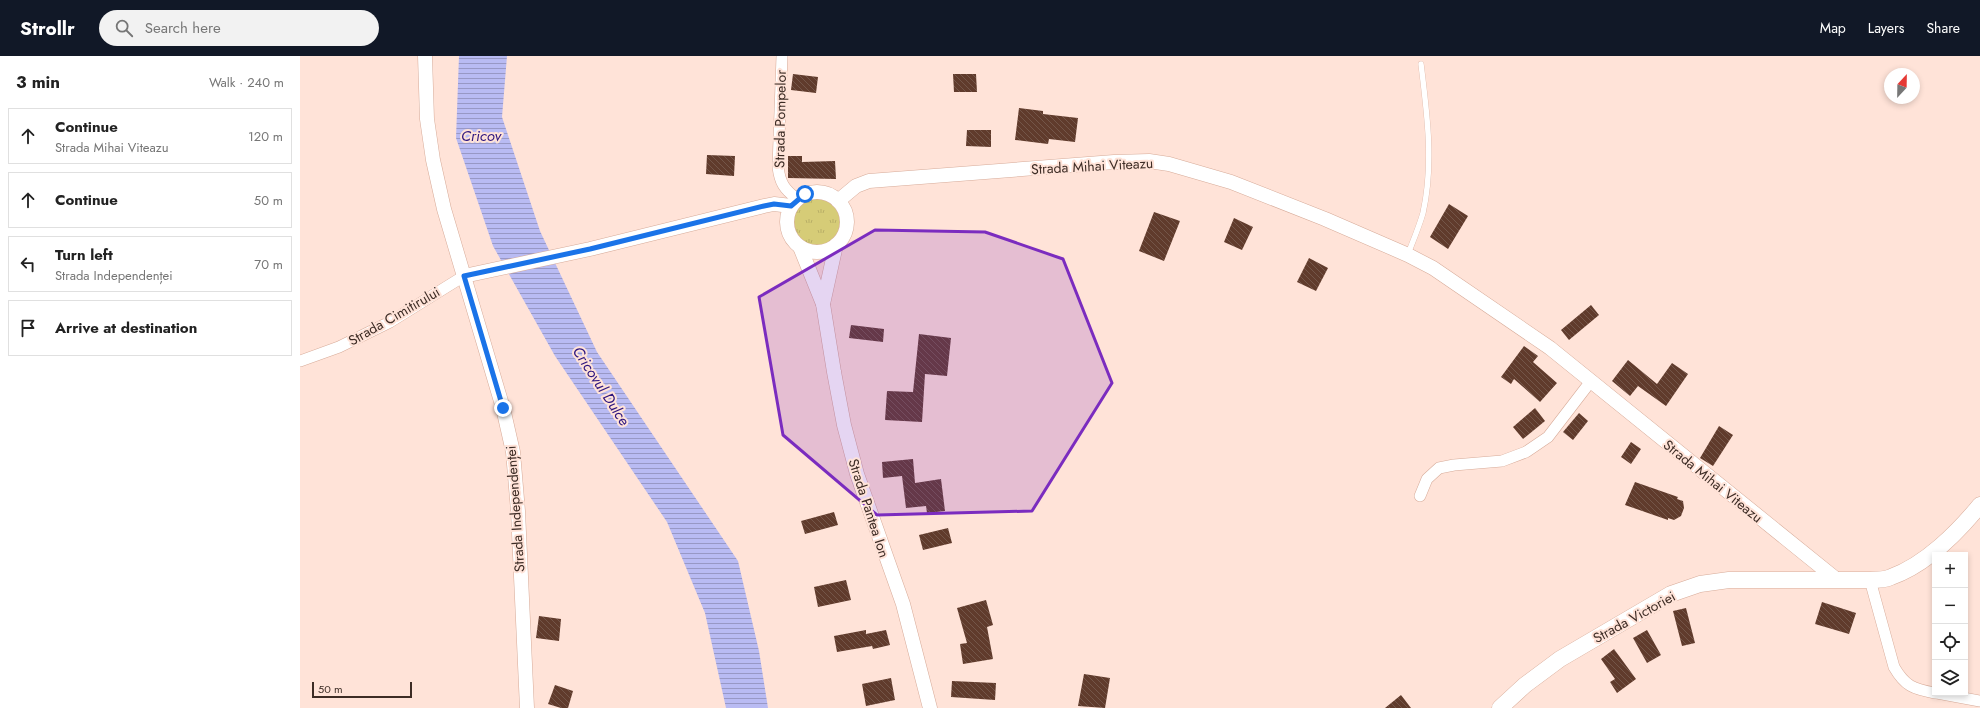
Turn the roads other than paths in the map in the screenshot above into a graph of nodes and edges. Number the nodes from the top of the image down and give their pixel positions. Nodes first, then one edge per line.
1 (425, 56) edge
2 (782, 56) edge
3 (1421, 64) dead end
4 (794, 202) junction
5 (838, 202) junction
6 (836, 245) junction
7 (800, 247) junction
8 (1408, 255) junction
9 (464, 276) junction
10 (823, 304) junction
11 (300, 361) edge
12 (1591, 381) junction
13 (1420, 496) dead end
14 (1980, 505) edge
15 (1836, 579) junction
16 (1870, 580) junction
17 (1932, 692) edge
18 (1952, 696) edge
19 (1980, 701) edge
20 (527, 708) edge
21 (930, 708) edge
22 (1500, 708) edge

1 - 9 street, Strada Independenței
2 - 4 street, Strada Pompelor
3 - 8 lane
4 - 5 street
4 - 7 street
4 - 9 street
5 - 6 street
5 - 8 street, Strada Mihai Viteazu
6 - 7 street
6 - 10 street, Strada Pantea Ion
7 - 10 street, Strada Pantea Ion
8 - 12 street, Strada Mihai Viteazu
9 - 11 street, Strada Cimitirului
9 - 20 street, Strada Independenței
10 - 21 street, Strada Pantea Ion
12 - 13 street
12 - 15 street, Strada Mihai Viteazu
14 - 16 main road, Strada Victoriei
15 - 16 main road, Strada Victoriei
15 - 22 main road, Strada Victoriei
16 - 17 street
18 - 19 street

